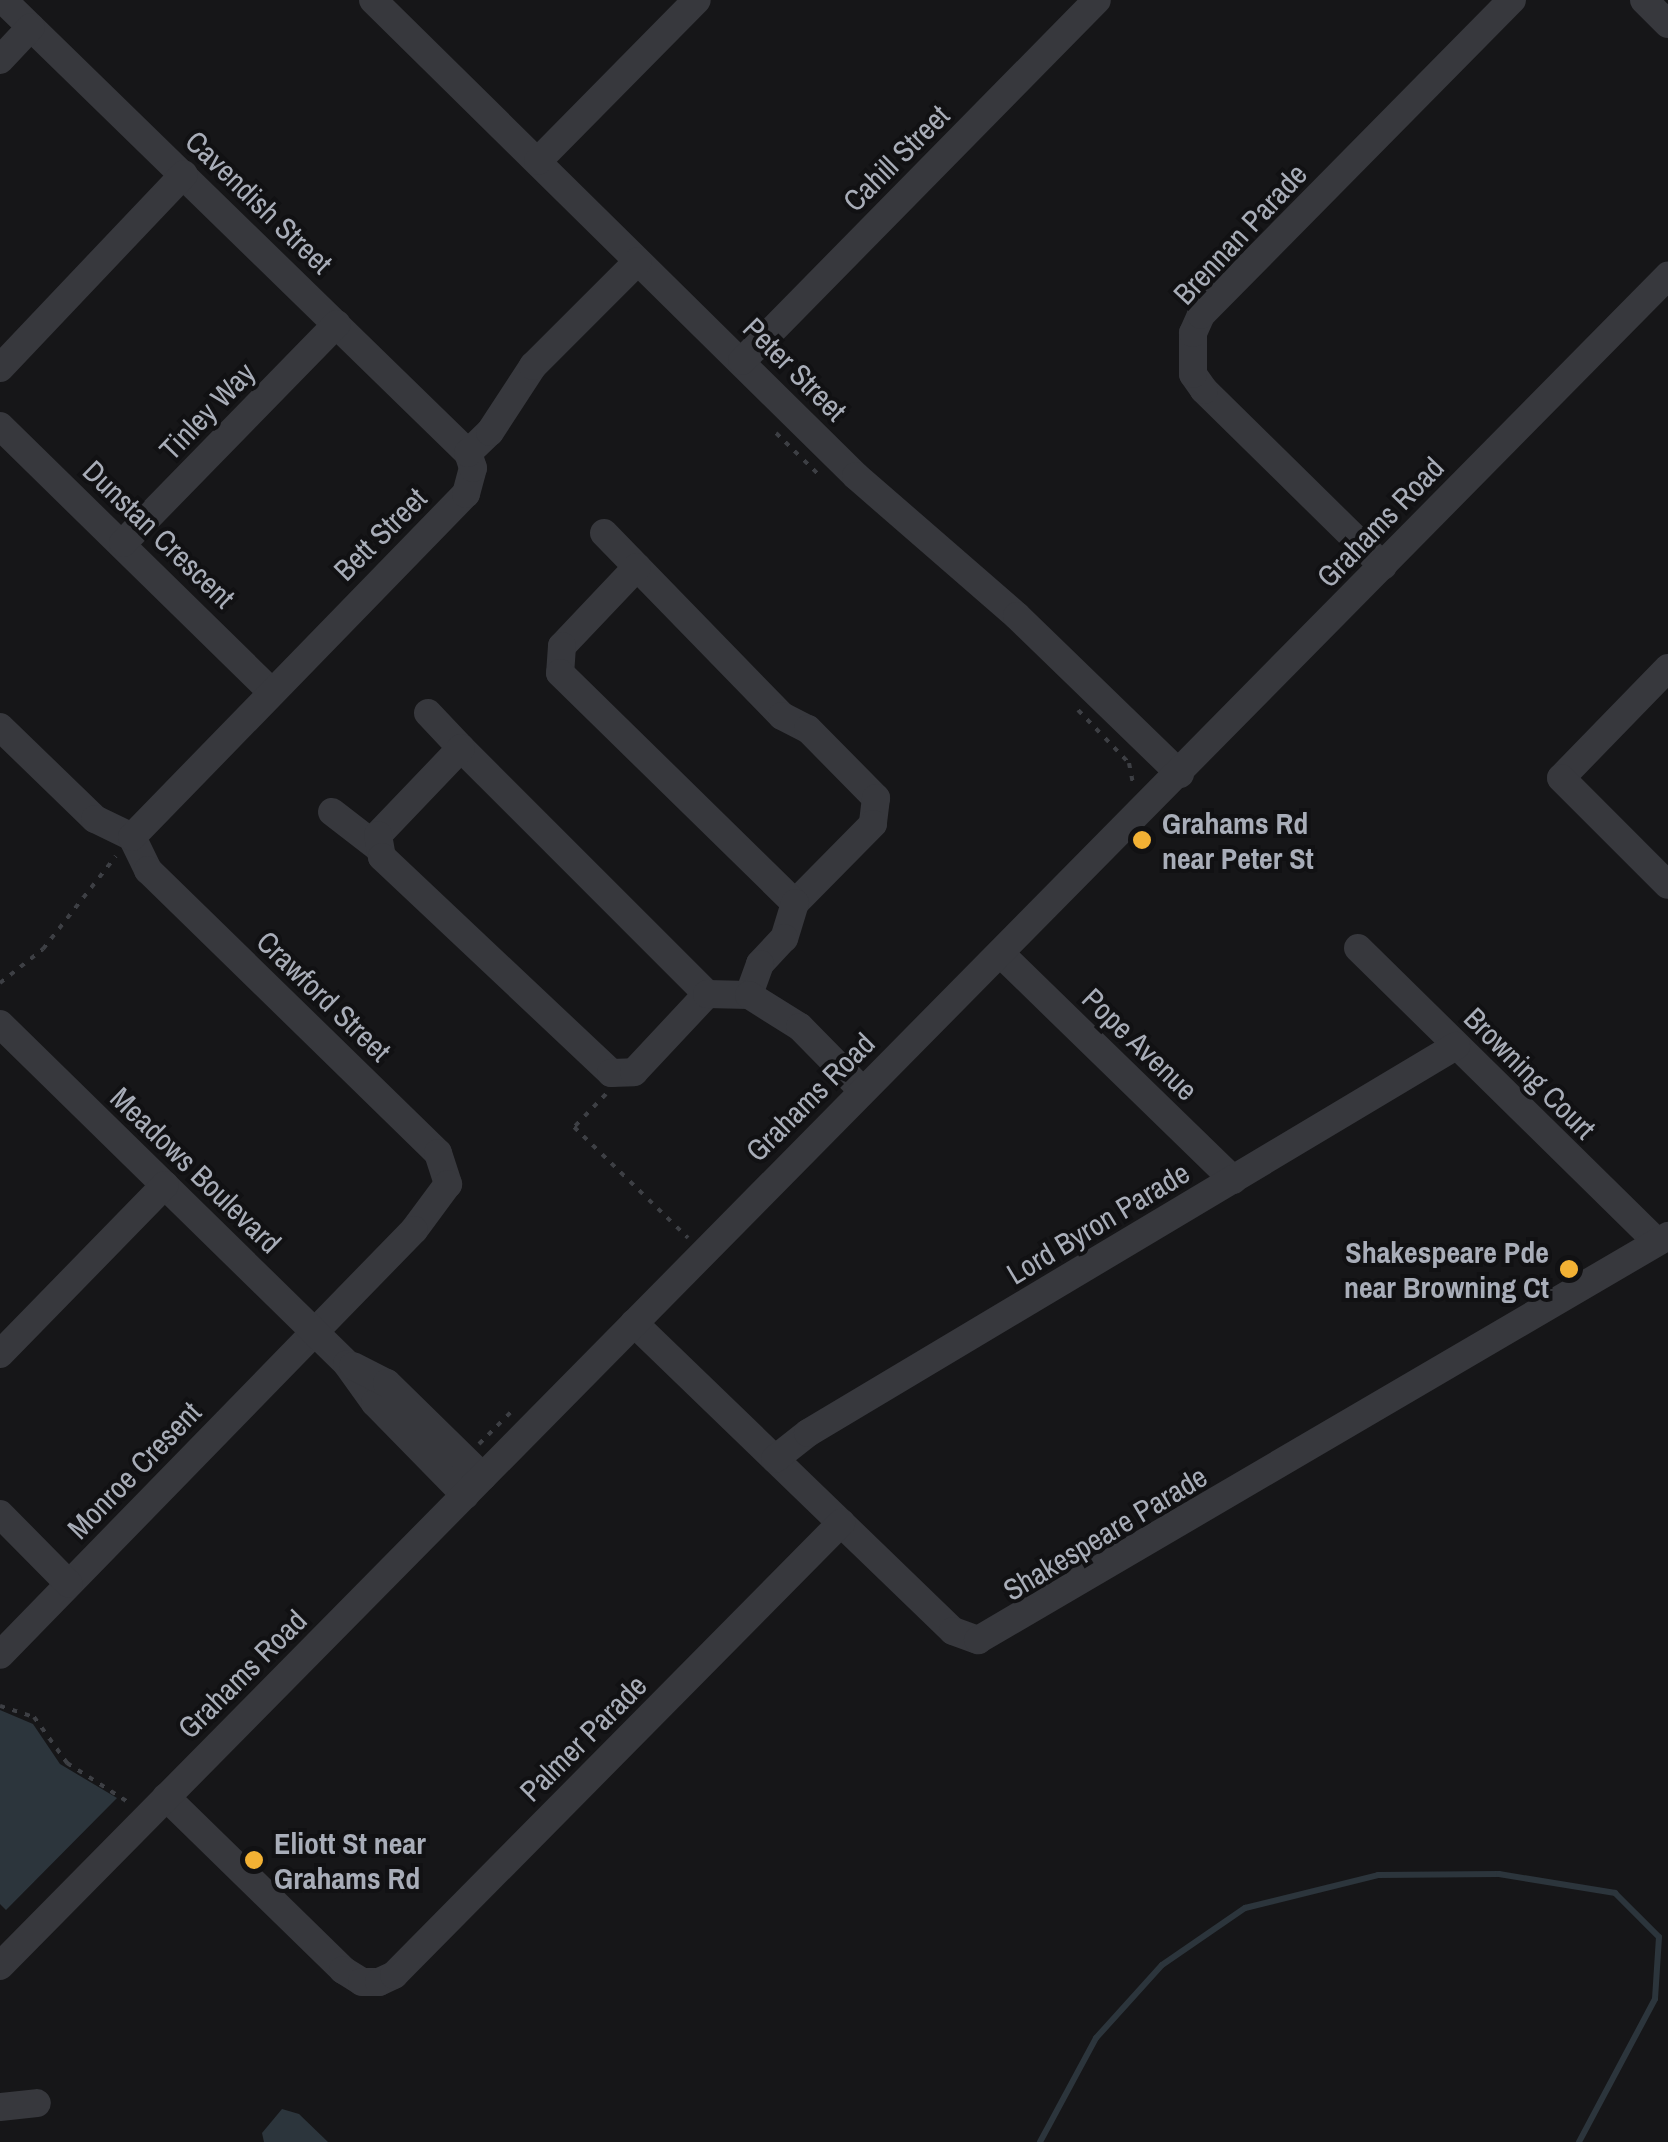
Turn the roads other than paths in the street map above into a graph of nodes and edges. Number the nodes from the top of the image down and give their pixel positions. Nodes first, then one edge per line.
1 (3, 0) edge
2 (373, 0) edge
3 (697, 0) edge
4 (1096, 0) edge
5 (1512, 0) edge
6 (1644, 0) edge
7 (1668, 24) edge
8 (32, 27) junction
9 (0, 60) edge
10 (538, 160) junction
11 (184, 174) junction
12 (638, 262) junction
13 (1665, 286) edge
14 (336, 324) junction
15 (742, 361) junction
16 (0, 368) edge
17 (0, 426) edge
18 (468, 453) junction
19 (604, 533) dead end
20 (124, 543) junction
21 (1383, 566) junction
22 (638, 567) junction
23 (1668, 668) edge
24 (271, 690) junction
25 (428, 713) dead end
26 (0, 727) edge
27 (461, 748) junction
28 (1180, 774) junction
29 (332, 812) dead end
30 (132, 837) junction
31 (376, 846) junction
32 (1668, 885) edge
33 (795, 903) junction
34 (1358, 948) dead end
35 (1001, 954) junction
36 (706, 994) junction
37 (749, 995) junction
38 (3, 1034) edge
39 (1456, 1046) junction
40 (862, 1090) junction
41 (1233, 1180) junction
42 (166, 1185) junction
43 (1662, 1239) edge
44 (634, 1322) junction
45 (314, 1331) junction
46 (0, 1354) edge
47 (775, 1460) junction
48 (474, 1486) junction
49 (0, 1514) edge
50 (841, 1523) junction
51 (69, 1584) junction
52 (0, 1655) edge
53 (166, 1797) junction
54 (0, 1966) edge
55 (37, 2103) dead end
56 (0, 2108) edge

1 - 8 street, Cavendish Street
2 - 10 street, Peter Street
3 - 10 street
4 - 15 street, Cahill Street
5 - 21 street, Brennan Parade
6 - 7 street
8 - 9 street
8 - 11 street, Cavendish Street
10 - 12 street, Peter Street
11 - 14 street, Cavendish Street
11 - 16 street
12 - 15 street, Peter Street
12 - 18 street
13 - 21 street, Grahams Road
14 - 18 street, Cavendish Street
14 - 20 street, Tinley Way
15 - 28 street, Peter Street
17 - 20 street, Dunstan Crescent
18 - 24 street, Bett Street
19 - 22 street
20 - 24 street, Dunstan Crescent
21 - 28 street, Grahams Road
22 - 33 street
22 - 33 street
23 - 32 street
24 - 30 street, Bett Street
25 - 27 street
26 - 30 street, Crawford Street
27 - 31 street
27 - 36 street
28 - 35 street, Grahams Road
29 - 31 street
30 - 45 street, Crawford Street
31 - 36 street
33 - 37 street
34 - 39 street, Browning Court
35 - 40 street, Grahams Road
35 - 41 street, Pope Avenue
36 - 37 street
37 - 40 street
38 - 42 street, Meadows Boulevard
39 - 41 street, Lord Byron Parade
39 - 43 street, Browning Court
40 - 44 street, Grahams Road
41 - 47 street, Lord Byron Parade
42 - 45 street, Meadows Boulevard
42 - 46 street
43 - 50 street, Shakespeare Parade
44 - 47 street, Shakespeare Parade
44 - 48 street, Grahams Road
45 - 48 street, Meadows Boulevard
45 - 51 street, Monroe Cresent
47 - 50 street, Shakespeare Parade
48 - 53 street, Grahams Road
49 - 51 street
50 - 53 street, Palmer Parade
51 - 52 street, Monroe Cresent
53 - 54 street, Grahams Road
55 - 56 street

